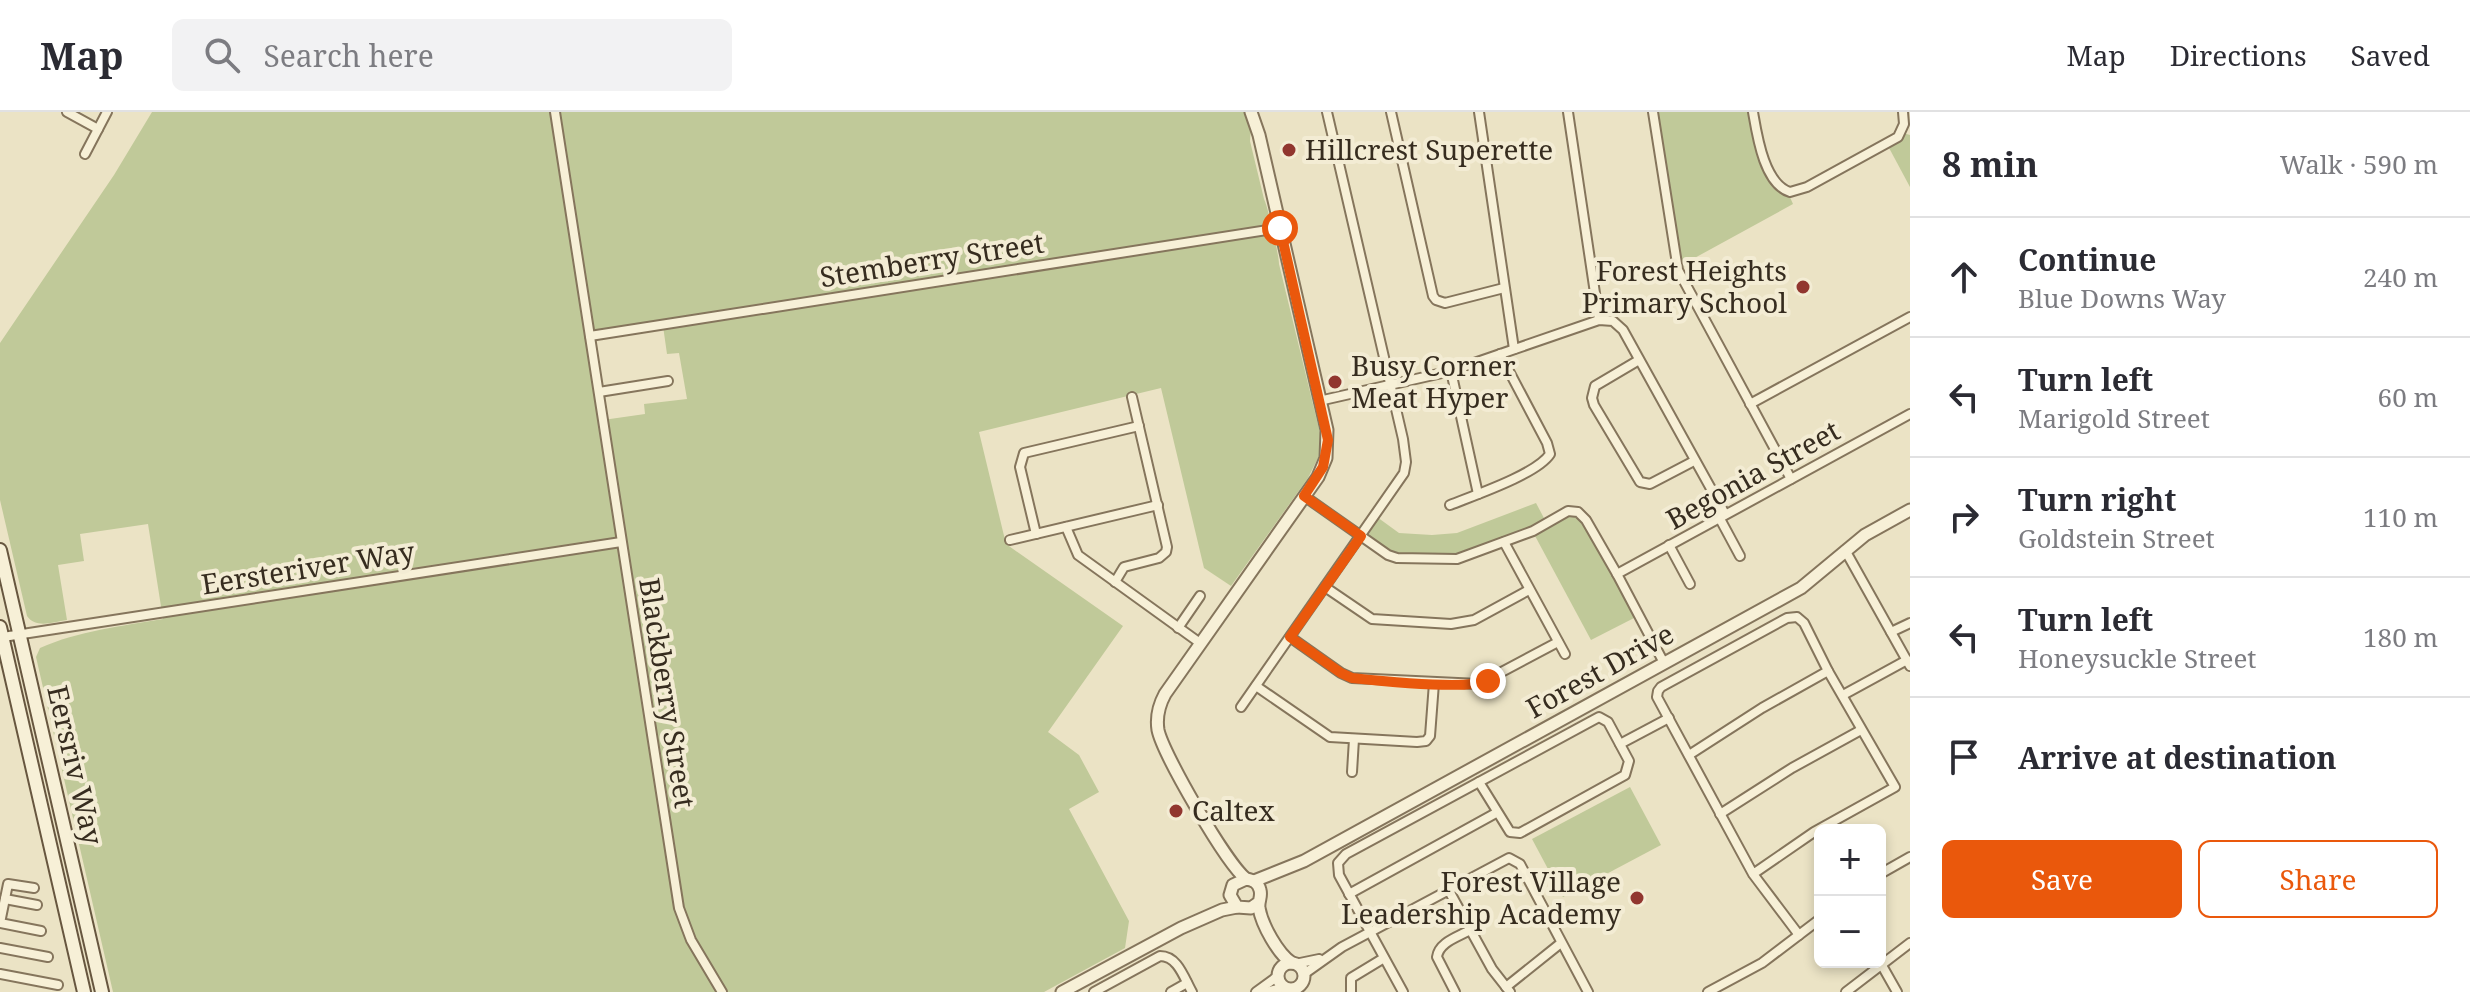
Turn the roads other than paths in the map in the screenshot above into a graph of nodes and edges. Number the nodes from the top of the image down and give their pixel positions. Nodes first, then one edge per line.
1 (67, 112) edge
2 (107, 112) edge
3 (555, 112) edge
4 (1251, 112) edge
5 (1327, 112) edge
6 (1391, 112) edge
7 (1479, 112) edge
8 (1568, 112) edge
9 (1653, 112) edge
10 (1753, 112) edge
11 (1903, 112) edge
12 (98, 129) junction
13 (85, 154) dead end
14 (1280, 228) junction
15 (1504, 288) junction
16 (1910, 317) edge
17 (1599, 320) junction
18 (590, 336) junction
19 (1514, 349) junction
20 (1500, 354) junction
21 (1639, 360) junction
22 (1451, 371) junction
23 (668, 381) dead end
24 (1390, 384) junction
25 (599, 392) junction
26 (1132, 397) dead end
27 (1319, 401) junction
28 (1750, 404) junction
29 (1910, 414) edge
30 (1139, 426) junction
31 (1694, 461) junction
32 (1791, 479) junction
33 (1478, 494) junction
34 (1304, 496) junction
35 (1158, 505) junction
36 (1450, 505) dead end
37 (1910, 510) edge
38 (1722, 516) junction
39 (1066, 527) junction
40 (1036, 534) junction
41 (1361, 536) junction
42 (1010, 540) dead end
43 (621, 542) junction
44 (1504, 542) junction
45 (1669, 545) junction
46 (0, 550) edge
47 (1845, 550) junction
48 (1740, 556) dead end
49 (1617, 574) junction
50 (1115, 582) junction
51 (1690, 584) dead end
52 (1325, 587) junction
53 (1529, 590) junction
54 (1200, 596) dead end
55 (1910, 623) edge
56 (1178, 628) junction
57 (1, 632) edge
58 (1891, 632) junction
59 (20, 634) junction
60 (1290, 637) junction
61 (1558, 642) junction
62 (1200, 643) junction
63 (1565, 654) dead end
64 (1664, 663) junction
65 (1908, 663) edge
66 (1828, 671) junction
67 (1434, 683) junction
68 (1256, 686) junction
69 (1843, 695) junction
70 (1241, 707) dead end
71 (1669, 718) junction
72 (1861, 730) junction
73 (1354, 739) junction
74 (1620, 744) junction
75 (1689, 755) junction
76 (1352, 772) dead end
77 (1479, 782) junction
78 (1496, 813) junction
79 (1720, 814) junction
80 (1217, 843) junction
81 (1910, 857) edge
82 (1304, 861) junction
83 (1886, 871) edge
84 (1753, 874) junction
85 (1250, 880) junction
86 (34, 888) dead end
87 (1448, 889) junction
88 (1231, 892) junction
89 (1349, 894) junction
90 (1260, 898) junction
91 (5, 899) junction
92 (37, 905) dead end
93 (1239, 908) junction
94 (0, 923) edge
95 (1814, 924) edge
96 (1181, 928) junction
97 (1470, 930) junction
98 (41, 931) dead end
99 (1370, 932) junction
100 (1799, 935) junction
101 (1561, 943) junction
102 (1910, 943) edge
103 (0, 948) edge
104 (1327, 956) junction
105 (48, 957) dead end
106 (1384, 958) junction
107 (1886, 960) edge
108 (1293, 963) junction
109 (1875, 968) edge
110 (1884, 968) edge
111 (1279, 973) junction
112 (0, 974) edge
113 (1304, 982) edge
114 (58, 985) dead end
115 (1190, 988) edge
116 (1290, 989) edge
117 (1508, 990) edge
118 (84, 992) edge
119 (102, 992) edge
120 (722, 992) edge
121 (1062, 992) edge
122 (1094, 992) edge
123 (1171, 992) edge
124 (1256, 992) edge
125 (1266, 992) edge
126 (1351, 992) edge
127 (1403, 992) edge
128 (1455, 992) edge
129 (1588, 992) edge
130 (1708, 992) edge
131 (1846, 992) edge
132 (1897, 992) edge

1 - 12 street
2 - 12 street
3 - 18 street, Blackberry Street
4 - 14 street
5 - 24 street
6 - 15 street
7 - 15 street
8 - 17 street
9 - 28 street
10 - 11 street
12 - 13 street
14 - 18 street, Stemberry Street
14 - 27 street
15 - 19 street
16 - 28 street
17 - 19 street
17 - 21 street
18 - 25 street, Blackberry Street
19 - 20 street
20 - 22 street
20 - 33 street
21 - 31 street
21 - 31 street
22 - 24 street
22 - 33 street
23 - 25 street
24 - 27 street
24 - 41 street
25 - 43 street, Blackberry Street
26 - 30 street
27 - 34 street
28 - 32 street
29 - 32 street, Begonia Street
30 - 35 street
30 - 40 street
31 - 38 street
32 - 38 street, Begonia Street
33 - 36 street
34 - 41 street
34 - 62 street
35 - 39 street
35 - 50 street
37 - 47 street, Forest Drive
38 - 45 street, Begonia Street
38 - 48 street
39 - 40 street
39 - 50 street
40 - 42 street
41 - 44 street
41 - 52 street
43 - 59 street, Eersteriver Way
43 - 120 street, Blackberry Street
44 - 49 street
44 - 53 street
45 - 49 street, Begonia Street
45 - 51 street
46 - 59 main road, Eersriv Way
47 - 58 street
47 - 64 street, Forest Drive
49 - 64 street
50 - 56 street
52 - 53 street
52 - 60 street
53 - 61 street
54 - 56 street
55 - 58 street
56 - 62 street
57 - 59 street, Eersteriver Way
57 - 118 main road, Eersriv Way
58 - 65 street
59 - 119 main road, Eersriv Way
60 - 67 street
60 - 68 street
61 - 63 street
61 - 67 street
62 - 80 street
64 - 82 street, Forest Drive
65 - 69 street
66 - 69 street
66 - 71 street
66 - 75 street
67 - 73 street
68 - 70 street
68 - 73 street
69 - 72 street
71 - 74 street
71 - 75 street
72 - 79 street
72 - 84 street
73 - 76 street
74 - 77 street
74 - 78 street
75 - 79 street
77 - 78 street
77 - 89 street
78 - 89 street
79 - 84 street
80 - 85 street
80 - 88 street
81 - 83 street
82 - 85 street, Forest Drive
82 - 90 street, Forest Drive
84 - 100 street
85 - 88 street
85 - 90 street
86 - 91 street
87 - 97 street
87 - 99 street
87 - 101 street
88 - 93 street
88 - 96 street
89 - 99 street
90 - 93 street
90 - 108 street
91 - 92 street
91 - 94 street
93 - 96 street
93 - 111 street
94 - 98 street
95 - 100 street
96 - 121 street
97 - 117 street
97 - 128 street
99 - 104 street
99 - 106 street
100 - 130 street
101 - 117 street
101 - 129 street
102 - 107 street
103 - 105 street
104 - 108 street
104 - 113 street
106 - 126 street
106 - 127 street
108 - 111 street
108 - 113 street
109 - 131 street
110 - 132 street
111 - 116 street
111 - 124 street
112 - 114 street
113 - 116 street
115 - 122 street
115 - 123 street
116 - 125 street

